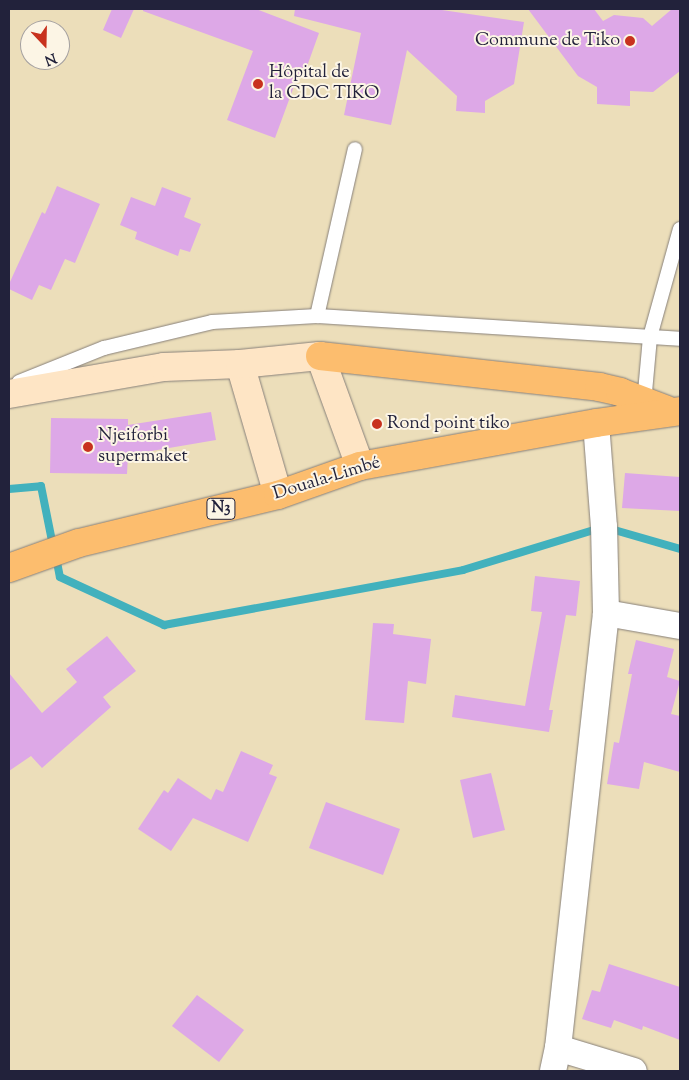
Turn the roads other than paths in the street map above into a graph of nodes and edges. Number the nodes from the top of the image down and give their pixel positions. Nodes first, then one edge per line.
1 (355, 149) dead end
2 (680, 229) edge
3 (317, 316) junction
4 (650, 337) junction
5 (680, 339) edge
6 (320, 356) junction
7 (240, 364) junction
8 (9, 386) edge
9 (9, 394) edge
10 (644, 403) junction
11 (676, 411) edge
12 (596, 423) junction
13 (360, 466) junction
14 (278, 495) junction
15 (9, 568) edge
16 (606, 613) junction
17 (680, 626) edge
18 (555, 1059) edge
19 (634, 1071) edge

1 - 3 lane
2 - 4 lane
3 - 4 lane
3 - 8 lane
4 - 5 lane
4 - 10 lane
6 - 7 street
6 - 10 highway
6 - 13 street
7 - 9 street
7 - 14 street
10 - 11 highway
11 - 12 highway, Douala-Limbé / N3
12 - 13 highway, Douala-Limbé / N3
12 - 16 street
13 - 14 highway, Douala-Limbé / N3
14 - 15 highway, Douala-Limbé / N3
16 - 17 street
16 - 18 street
18 - 19 street

